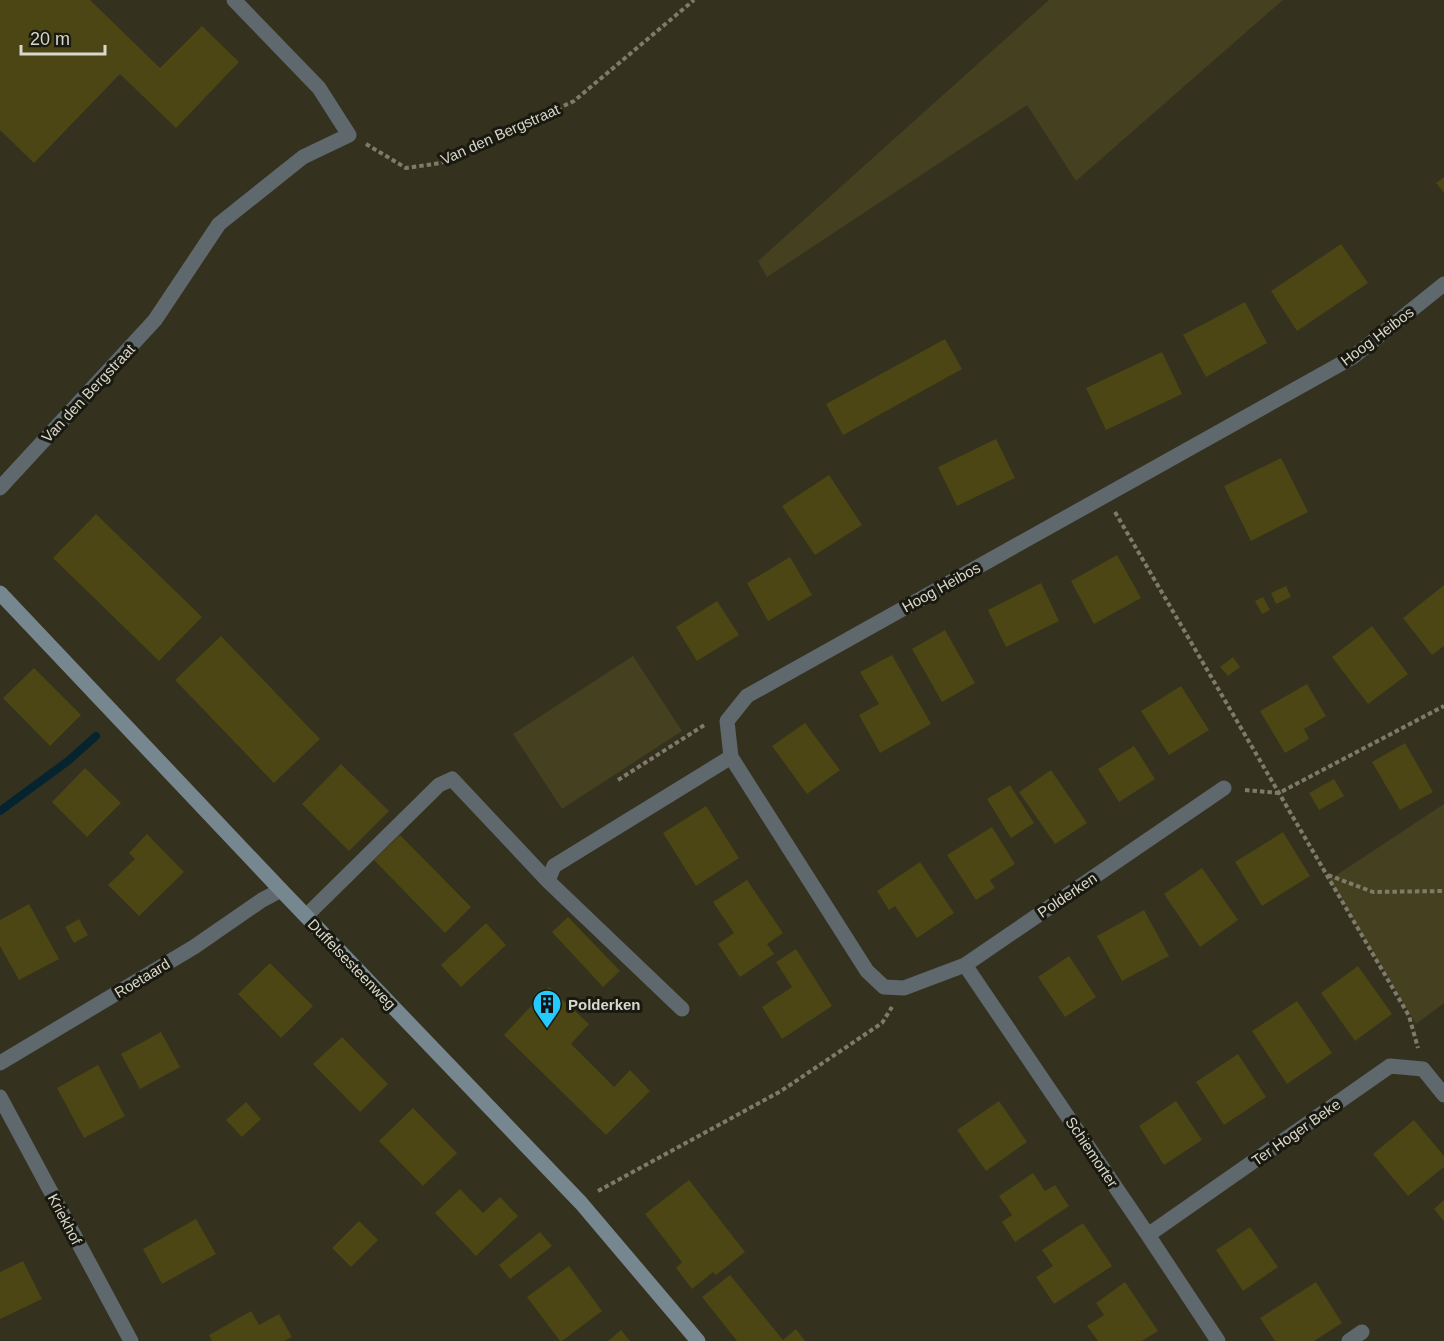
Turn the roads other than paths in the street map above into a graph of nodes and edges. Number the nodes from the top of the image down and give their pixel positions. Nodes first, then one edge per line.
1 (234, 0) edge
2 (1444, 284) edge
3 (0, 488) edge
4 (0, 593) edge
5 (731, 757) junction
6 (1224, 788) road end
7 (548, 882) junction
8 (280, 890) junction
9 (306, 916) junction
10 (964, 965) junction
11 (682, 1010) dead end
12 (0, 1063) edge
13 (1444, 1095) edge
14 (0, 1097) edge
15 (1148, 1235) junction
16 (1362, 1332) dead end
17 (131, 1341) edge
18 (698, 1341) edge
19 (1218, 1341) edge
20 (1349, 1341) edge

1 - 3 street, Van den Bergstraat
2 - 5 street, Hoog Heibos
4 - 8 street, Duffelsesteenweg
5 - 7 street
5 - 10 street, Polderken
6 - 10 street, Polderken
7 - 9 street
7 - 11 street
8 - 9 street, Duffelsesteenweg
8 - 12 street, Roetaard
9 - 18 street, Duffelsesteenweg
10 - 15 street, Schiemorter
13 - 15 street, Ter Hoger Beke
14 - 17 street, Kriekhof
15 - 19 street, Schiemorter
16 - 20 street

